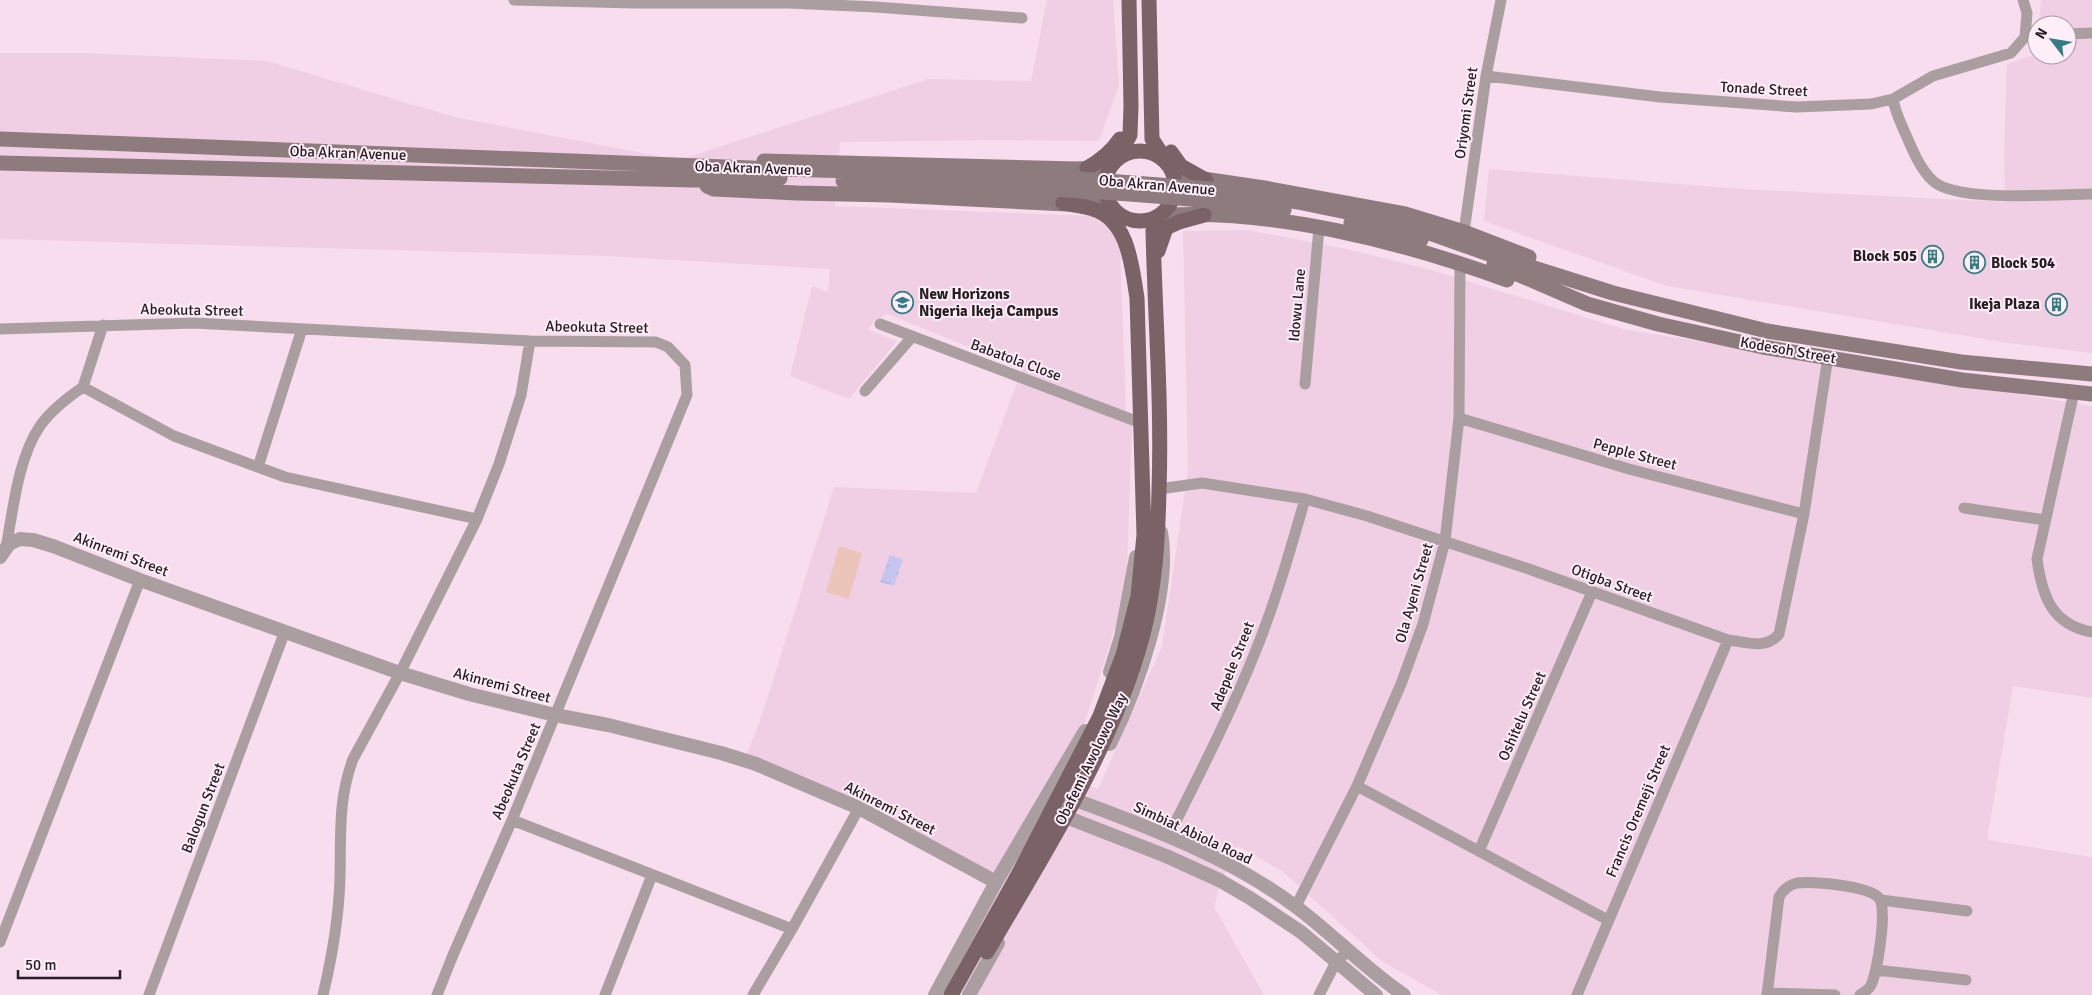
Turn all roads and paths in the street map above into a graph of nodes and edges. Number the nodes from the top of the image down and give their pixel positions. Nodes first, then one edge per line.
1 (514, 0) edge
2 (1129, 0) edge
3 (1148, 0) edge
4 (1500, 0) edge
5 (2023, 0) edge
6 (634, 1) edge
7 (877, 3) edge
8 (2027, 15) edge
9 (1022, 18) dead end
10 (2092, 33) edge
11 (2077, 34) edge
12 (2027, 40) edge
13 (1486, 76) junction
14 (1893, 99) junction
15 (1151, 113) junction
16 (1131, 120) junction
17 (0, 139) edge
18 (1165, 161) junction
19 (0, 163) edge
20 (1113, 164) junction
21 (677, 165) junction
22 (973, 165) junction
23 (1087, 168) junction
24 (779, 174) junction
25 (692, 180) junction
26 (1206, 180) junction
27 (2092, 194) edge
28 (972, 199) junction
29 (1328, 199) junction
30 (1063, 203) junction
31 (1113, 209) junction
32 (1204, 215) junction
33 (1159, 216) junction
34 (1319, 228) junction
35 (1464, 232) junction
36 (1496, 260) junction
37 (1460, 263) junction
38 (1154, 267) junction
39 (1134, 278) junction
40 (1612, 293) junction
41 (1587, 304) junction
42 (880, 324) dead end
43 (103, 325) junction
44 (0, 329) edge
45 (302, 329) junction
46 (912, 337) junction
47 (530, 341) junction
48 (1828, 357) junction
49 (2092, 374) edge
50 (1305, 384) dead end
51 (83, 387) junction
52 (865, 391) dead end
53 (2074, 392) junction
54 (2092, 394) edge
55 (1459, 418) junction
56 (1141, 423) junction
57 (258, 467) junction
58 (1159, 489) junction
59 (1305, 499) junction
60 (1964, 508) dead end
61 (1804, 514) junction
62 (1159, 518) junction
63 (477, 519) junction
64 (2045, 520) junction
65 (1144, 535) junction
66 (1445, 542) junction
67 (3, 553) edge
68 (140, 580) junction
69 (1592, 592) junction
70 (285, 631) junction
71 (2092, 632) edge
72 (1728, 640) junction
73 (400, 673) junction
74 (555, 715) junction
75 (1357, 786) junction
76 (1081, 802) junction
77 (859, 808) junction
78 (1071, 819) junction
79 (512, 820) junction
80 (1168, 838) junction
81 (1479, 851) junction
82 (652, 875) junction
83 (1023, 878) junction
84 (996, 882) junction
85 (1881, 900) junction
86 (1296, 906) junction
87 (1966, 912) dead end
88 (1608, 920) junction
89 (792, 930) junction
90 (0, 942) edge
91 (1348, 950) junction
92 (1336, 962) junction
93 (1876, 970) junction
94 (1966, 980) dead end
95 (1767, 994) edge
96 (149, 995) edge
97 (323, 995) edge
98 (437, 995) edge
99 (605, 995) edge
100 (752, 995) edge
101 (935, 995) edge
102 (951, 995) edge
103 (963, 995) edge
104 (969, 995) edge
105 (1320, 995) edge
106 (1376, 995) edge
107 (1404, 995) edge
108 (1577, 995) edge
109 (1835, 995) edge
110 (1860, 995) edge

1 - 6 street
2 - 16 main road
3 - 15 main road
4 - 13 street, Oriyomi Street
5 - 8 street
6 - 7 street
7 - 9 street
10 - 11 street
12 - 14 street, Tonade Street
13 - 14 street, Tonade Street
13 - 35 street, Oriyomi Street
14 - 27 street
15 - 18 main road
15 - 26 main road
16 - 20 main road
16 - 23 main road
17 - 21 main road, Oba Akran Avenue
18 - 20 main road
18 - 26 main road
18 - 33 main road
19 - 25 main road, Oba Akran Avenue
20 - 23 main road
20 - 31 main road
21 - 22 main road
21 - 24 main road, Oba Akran Avenue
22 - 23 main road
22 - 28 main road
24 - 25 main road, Oba Akran Avenue
24 - 36 main road, Oba Akran Avenue, bridge
25 - 28 main road
26 - 29 main road
28 - 30 main road
29 - 34 main road
29 - 35 main road
30 - 31 main road
30 - 39 main road
31 - 33 main road
31 - 39 main road
32 - 33 main road
32 - 34 main road
32 - 38 main road
33 - 38 main road
34 - 37 main road
34 - 50 street, Idowu Lane
35 - 40 main road
36 - 40 main road, Kodesoh Street
36 - 41 main road, Kodesoh Street
37 - 41 main road
37 - 55 street, Ola Ayeni Street
38 - 58 main road
39 - 56 main road
40 - 49 main road, Kodesoh Street
41 - 48 main road, Kodesoh Street
42 - 46 street, Babatola Close
43 - 44 street, Abeokuta Street
43 - 45 street, Abeokuta Street
43 - 51 street
45 - 47 street, Abeokuta Street
45 - 57 street
46 - 52 street
46 - 56 street, Babatola Close
47 - 63 street
47 - 74 street, Abeokuta Street
48 - 53 main road, Kodesoh Street
48 - 61 street, Otigba Street
51 - 57 street
51 - 67 street
53 - 54 main road, Kodesoh Street
53 - 64 street
55 - 61 street, Pepple Street
55 - 66 street, Ola Ayeni Street
56 - 65 main road, Obafemi Awolowo Way
57 - 63 street
58 - 59 street, Otigba Street
58 - 62 main road, Obafemi Awolowo Way
59 - 66 street, Otigba Street
59 - 80 street, Adepele Street
60 - 64 street
61 - 72 street, Otigba Street
62 - 76 street
62 - 83 main road, Obafemi Awolowo Way
63 - 73 street
64 - 71 street
65 - 83 main road, Obafemi Awolowo Way
65 - 84 street
66 - 69 street, Otigba Street
66 - 75 street, Ola Ayeni Street
67 - 68 street, Akinremi Street
68 - 70 street, Akinremi Street
68 - 90 street
69 - 72 street, Otigba Street
69 - 81 street, Oshitelu Street
70 - 73 street, Akinremi Street
70 - 96 street, Balogun Street
72 - 88 street, Francis Oremeji Street
73 - 74 street, Akinremi Street
73 - 97 street
74 - 77 street, Akinremi Street
74 - 79 street, Abeokuta Street
75 - 81 street
75 - 86 street, Ola Ayeni Street
76 - 78 street
76 - 80 street, Simbiat Abiola Road
77 - 84 street, Akinremi Street
77 - 89 street
78 - 92 street
78 - 104 street
79 - 82 street
79 - 98 street, Abeokuta Street
80 - 86 street, Simbiat Abiola Road
81 - 88 street
82 - 89 street
82 - 99 street
83 - 102 main road
83 - 103 main road
84 - 101 street
85 - 87 street
85 - 93 street
85 - 95 street
86 - 91 street, Simbiat Abiola Road
88 - 108 street, Francis Oremeji Street
89 - 100 street
91 - 92 street
91 - 107 street, Simbiat Abiola Road
92 - 105 street
92 - 106 street
93 - 94 street
93 - 110 street
95 - 109 street

